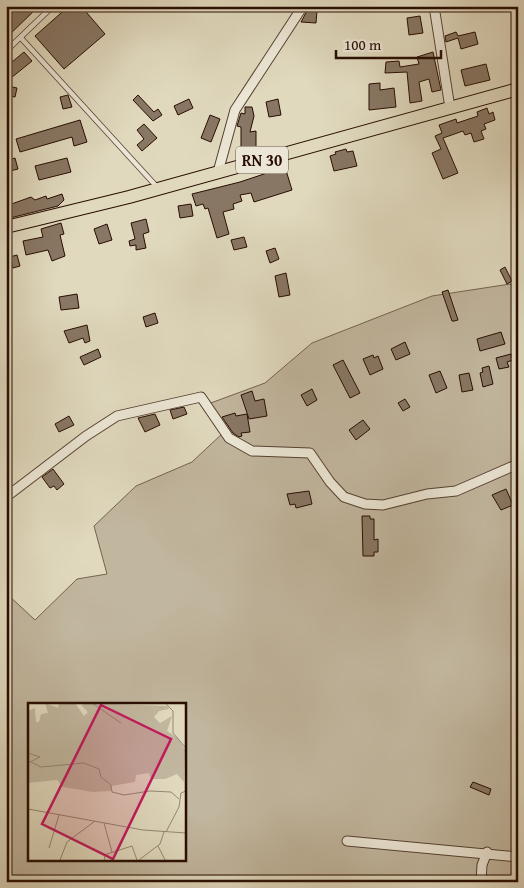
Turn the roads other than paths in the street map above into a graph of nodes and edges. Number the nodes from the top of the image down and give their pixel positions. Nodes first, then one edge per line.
1 (53, 6) edge
2 (303, 6) edge
3 (434, 6) edge
4 (21, 38) junction
5 (6, 51) edge
6 (518, 89) edge
7 (450, 108) junction
8 (218, 172) junction
9 (158, 188) junction
10 (6, 227) edge
11 (518, 464) edge
12 (6, 497) edge
13 (347, 842) dead end
14 (487, 852) junction
15 (518, 857) edge
16 (481, 882) edge

1 - 4 lane
2 - 8 street
3 - 7 street
4 - 5 lane
4 - 9 lane
6 - 7 main road, RN 30
7 - 8 main road, RN 30
8 - 9 main road, RN 30
9 - 10 main road, RN 30
11 - 12 street
13 - 14 street
14 - 15 street
14 - 16 street

